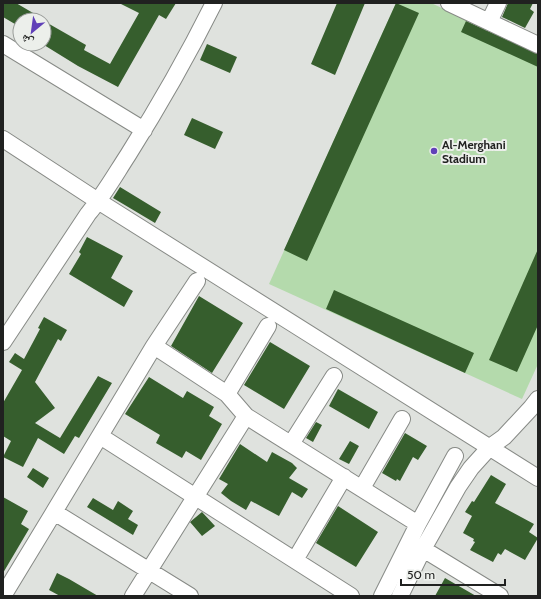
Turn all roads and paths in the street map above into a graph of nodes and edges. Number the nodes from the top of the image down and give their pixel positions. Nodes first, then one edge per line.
1 (214, 3) edge
2 (449, 3) edge
3 (498, 3) edge
4 (489, 22) junction
5 (3, 44) edge
6 (538, 45) edge
7 (144, 130) junction
8 (3, 139) edge
9 (98, 201) junction
10 (197, 281) dead end
11 (268, 326) dead end
12 (3, 342) edge
13 (154, 346) junction
14 (334, 376) dead end
15 (227, 394) junction
16 (538, 398) edge
17 (246, 416) junction
18 (402, 419) dead end
19 (100, 436) junction
20 (291, 444) junction
21 (490, 447) junction
22 (455, 456) dead end
23 (344, 477) junction
24 (538, 478) edge
25 (362, 488) junction
26 (195, 496) junction
27 (54, 512) junction
28 (418, 524) junction
29 (423, 549) junction
30 (295, 560) junction
31 (149, 570) junction
32 (3, 596) edge
33 (133, 596) edge
34 (190, 596) edge
35 (352, 596) edge
36 (382, 596) edge
37 (400, 596) edge
38 (500, 596) edge

1 - 7 street
2 - 4 street
3 - 4 street
4 - 6 street
5 - 7 street
7 - 9 street
8 - 9 street
9 - 12 street
9 - 21 street
10 - 13 street
11 - 15 street
13 - 15 street
13 - 19 street
14 - 20 street
15 - 17 street
16 - 21 street
17 - 20 street
17 - 26 street
18 - 25 street
19 - 26 street
19 - 27 street
20 - 23 street
21 - 24 street
21 - 29 street
22 - 28 street
23 - 25 street
23 - 30 street
25 - 28 street
26 - 30 street
26 - 31 street
27 - 31 street
27 - 32 street
28 - 36 street
29 - 37 street
29 - 38 street
30 - 35 street
31 - 33 street
31 - 34 street

